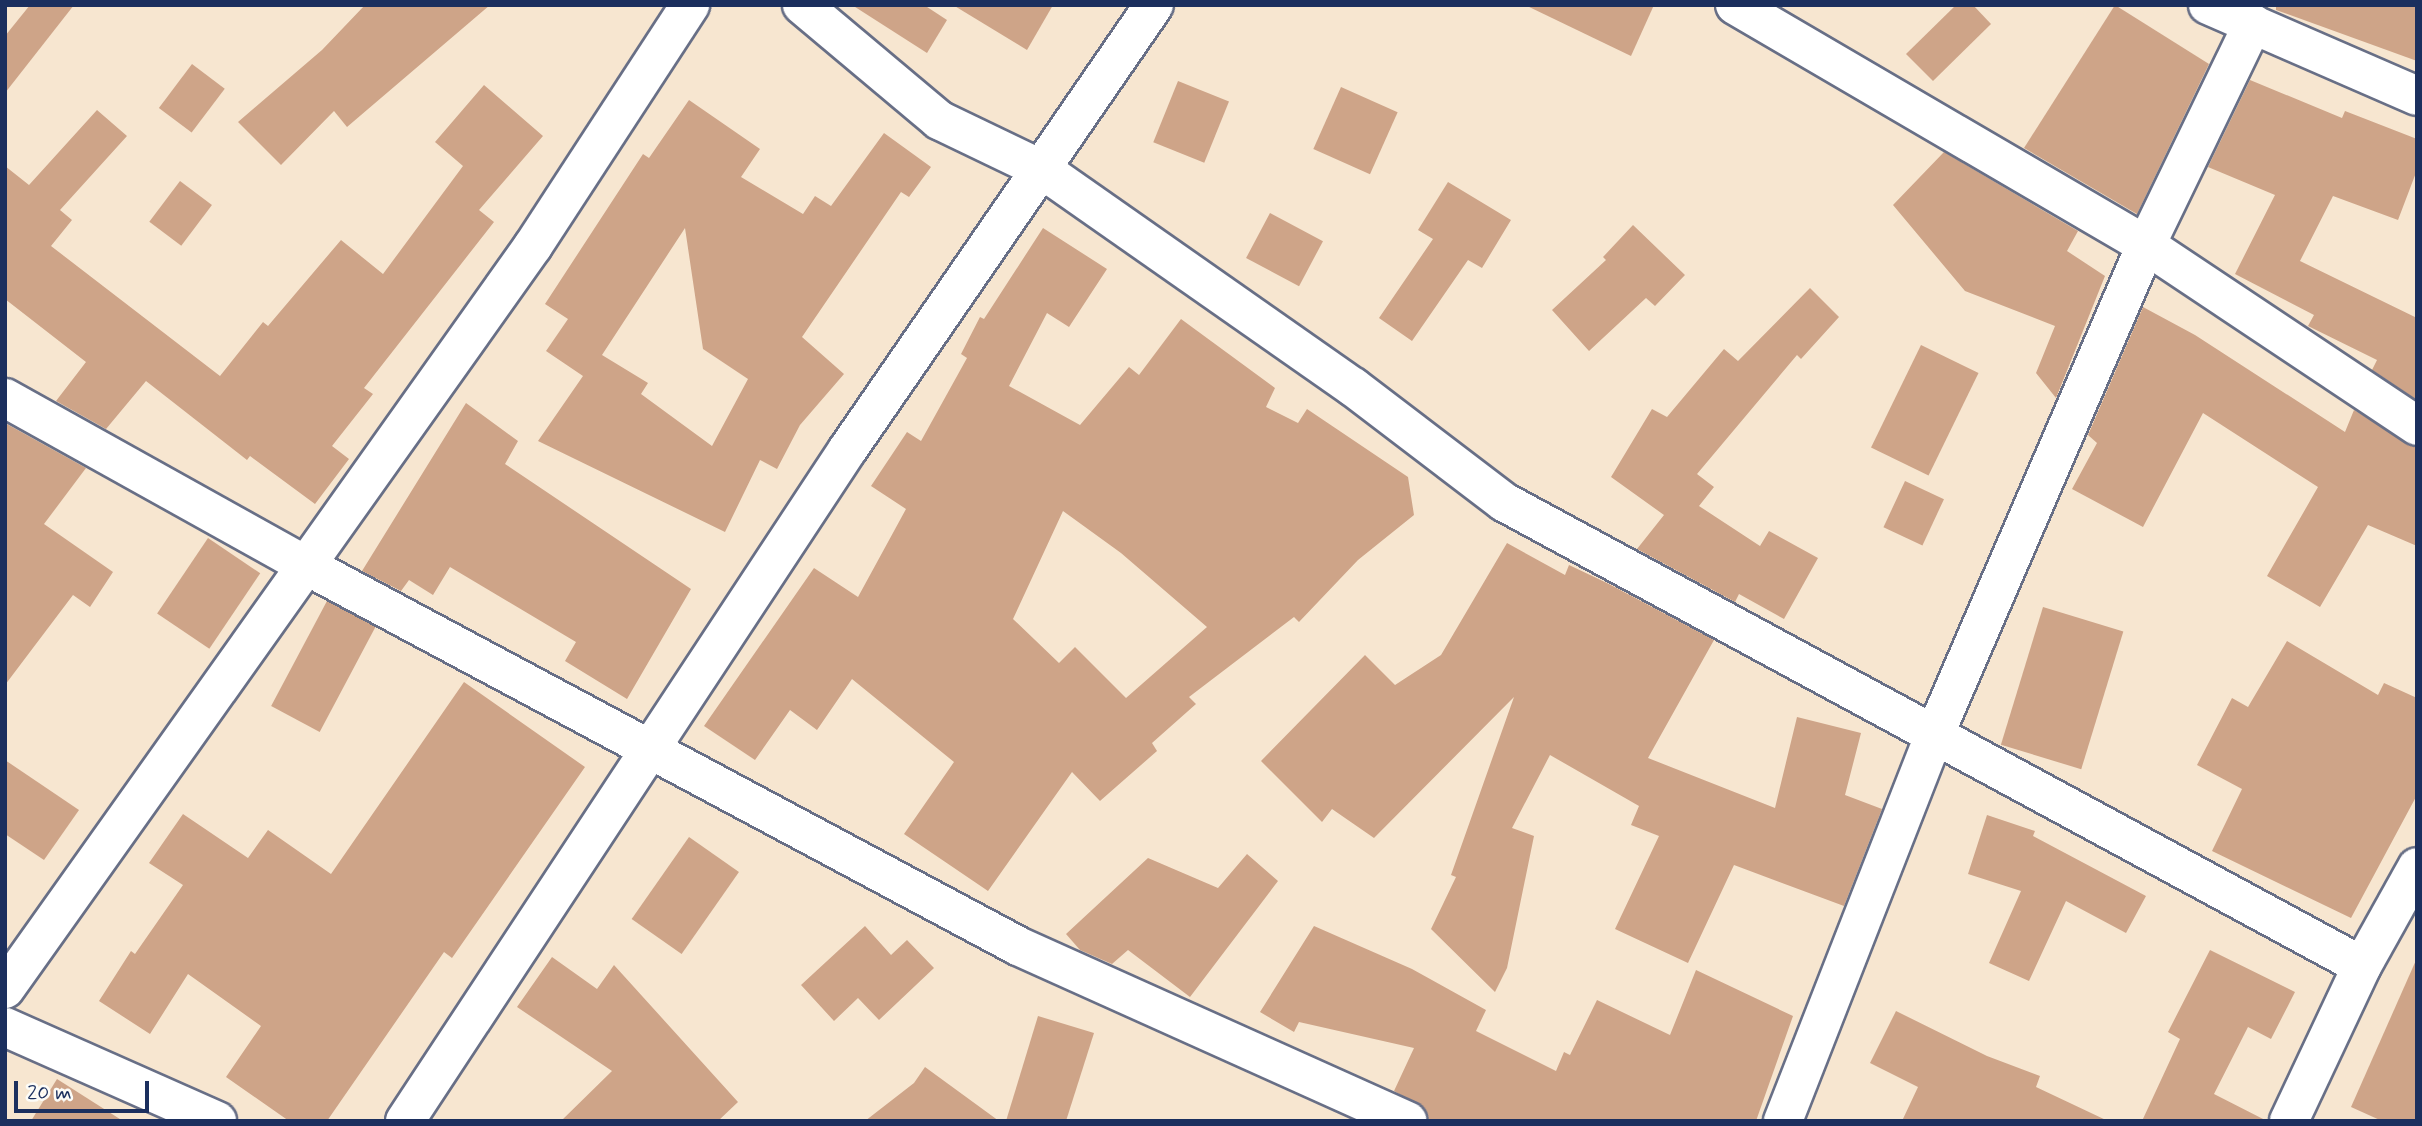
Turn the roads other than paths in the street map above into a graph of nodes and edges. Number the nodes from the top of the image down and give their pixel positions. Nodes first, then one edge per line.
1 (690, 5) edge
2 (802, 5) edge
3 (1154, 5) edge
4 (1735, 5) edge
5 (2208, 5) edge
6 (2253, 24) junction
7 (2417, 96) edge
8 (1043, 170) junction
9 (2146, 245) junction
10 (5, 398) edge
11 (2417, 426) edge
12 (307, 566) junction
13 (1933, 738) junction
14 (651, 748) junction
15 (2417, 867) edge
16 (2362, 966) junction
17 (5, 989) edge
18 (5, 1027) edge
19 (217, 1121) edge
20 (405, 1121) edge
21 (1407, 1121) edge
22 (1783, 1121) edge
23 (2289, 1121) edge

1 - 12 street
2 - 8 street
3 - 8 street
4 - 9 street
5 - 6 street
6 - 7 street
6 - 9 street
8 - 13 street
8 - 14 street
9 - 11 street
9 - 13 street
10 - 12 street
12 - 14 street
12 - 17 street
13 - 16 street
13 - 22 street
14 - 20 street
14 - 21 street
15 - 16 street
16 - 23 street
18 - 19 street

